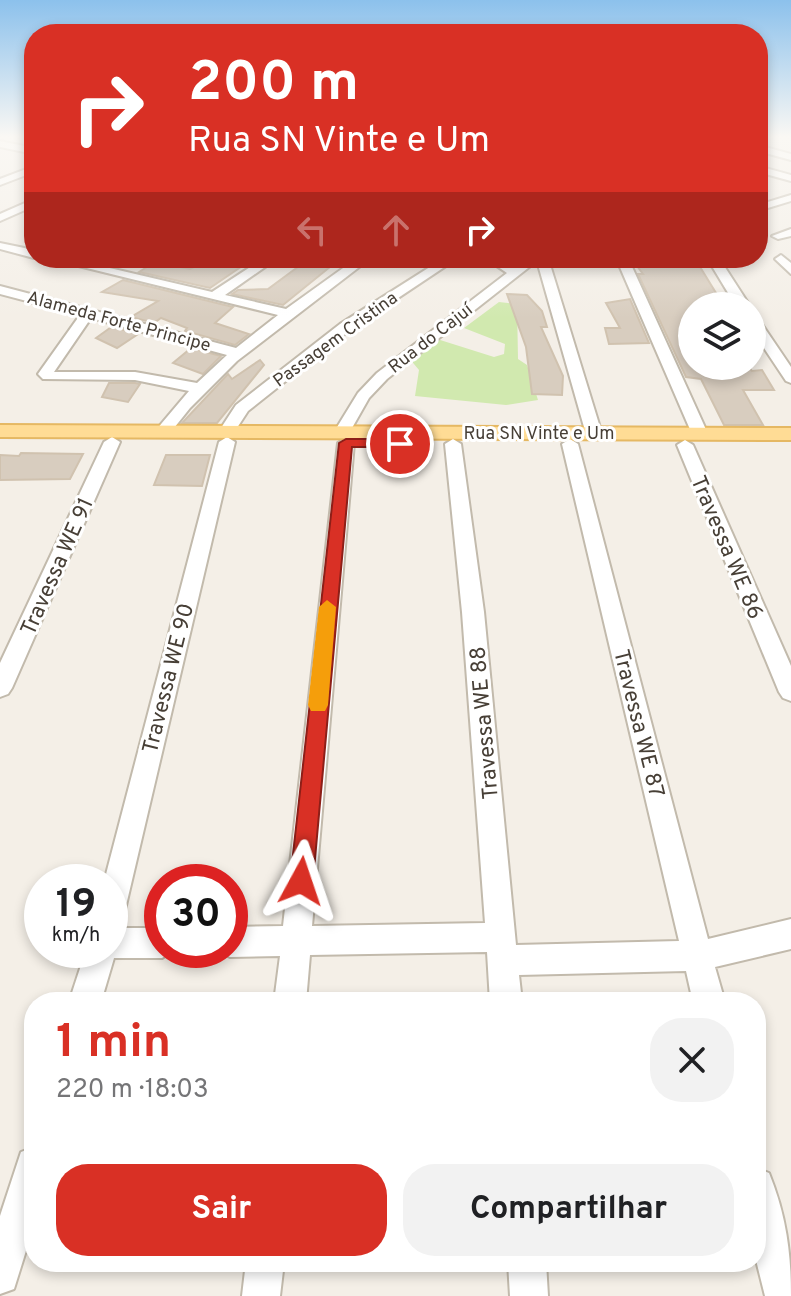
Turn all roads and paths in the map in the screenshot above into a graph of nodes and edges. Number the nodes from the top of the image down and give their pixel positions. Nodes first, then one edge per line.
1 (791, 198) edge
2 (24, 207) edge
3 (768, 207) edge
4 (0, 218) edge
5 (791, 232) edge
6 (778, 236) dead end
7 (0, 246) edge
8 (24, 247) edge
9 (19, 250) junction
10 (24, 251) edge
11 (781, 259) dead end
12 (95, 268) edge
13 (258, 268) edge
14 (352, 268) edge
15 (436, 268) edge
16 (508, 268) edge
17 (523, 268) edge
18 (545, 268) edge
19 (626, 268) edge
20 (719, 268) edge
21 (791, 270) edge
22 (517, 273) junction
23 (0, 290) edge
24 (734, 292) edge
25 (214, 296) junction
26 (88, 313) junction
27 (290, 314) junction
28 (766, 341) edge
29 (238, 353) junction
30 (791, 378) edge
31 (200, 388) junction
32 (164, 430) junction
33 (0, 431) edge
34 (594, 434) junction
35 (791, 434) edge
36 (188, 436) junction
37 (227, 436) junction
38 (344, 438) junction
39 (636, 439) junction
40 (693, 440) junction
41 (0, 442) edge
42 (112, 442) junction
43 (453, 444) junction
44 (570, 444) junction
45 (791, 447) edge
46 (0, 688) edge
47 (791, 692) edge
48 (122, 864) edge
49 (791, 934) edge
50 (295, 941) junction
51 (248, 942) edge
52 (502, 949) junction
53 (698, 956) junction
54 (95, 968) edge
55 (88, 992) edge
56 (291, 992) edge
57 (505, 992) edge
58 (707, 992) edge
59 (24, 1197) edge
60 (766, 1225) edge
61 (264, 1272) edge
62 (528, 1272) edge
63 (0, 1275) edge
64 (261, 1296) edge
65 (529, 1296) edge
66 (784, 1296) edge

1 - 3 street
2 - 4 street
5 - 6 street
7 - 9 street
8 - 9 street
9 - 10 street
11 - 21 street
12 - 25 street
13 - 25 street
14 - 27 street
15 - 37 street, Passagem Cristina
16 - 22 street
17 - 22 street, Rua do Cajuí
18 - 34 street
19 - 40 street, Travessa WE 86
20 - 24 street
22 - 38 street, Rua do Cajuí
23 - 26 street, Alameda Forte Principe
25 - 27 street
26 - 29 street, Alameda Forte Principe
26 - 31 street
27 - 29 street
28 - 30 street
29 - 31 street
31 - 32 street
32 - 33 main road, Rua SN Vinte e Um
32 - 36 main road, Rua SN Vinte e Um
34 - 38 main road, Rua SN Vinte e Um
34 - 39 main road, Rua SN Vinte e Um
35 - 40 main road, Rua SN Vinte e Um
36 - 37 main road, Rua SN Vinte e Um
36 - 42 main road, Rua SN Vinte e Um
37 - 38 main road, Rua SN Vinte e Um
37 - 48 street, Travessa WE 90
38 - 43 main road, Rua SN Vinte e Um
38 - 50 street
39 - 40 main road, Rua SN Vinte e Um
39 - 44 main road, Rua SN Vinte e Um
40 - 45 main road, Rua SN Vinte e Um
40 - 47 street, Travessa WE 86
41 - 42 main road, Rua SN Vinte e Um
42 - 46 street, Travessa WE 91
43 - 44 main road, Rua SN Vinte e Um
43 - 52 street, Travessa WE 88
44 - 53 street, Travessa WE 87
49 - 53 street
50 - 51 street
50 - 52 street
50 - 56 street
52 - 53 street
52 - 57 street, Travessa WE 88
53 - 58 street, Travessa WE 87
54 - 55 street
59 - 63 street
60 - 66 street
61 - 64 street
62 - 65 street

